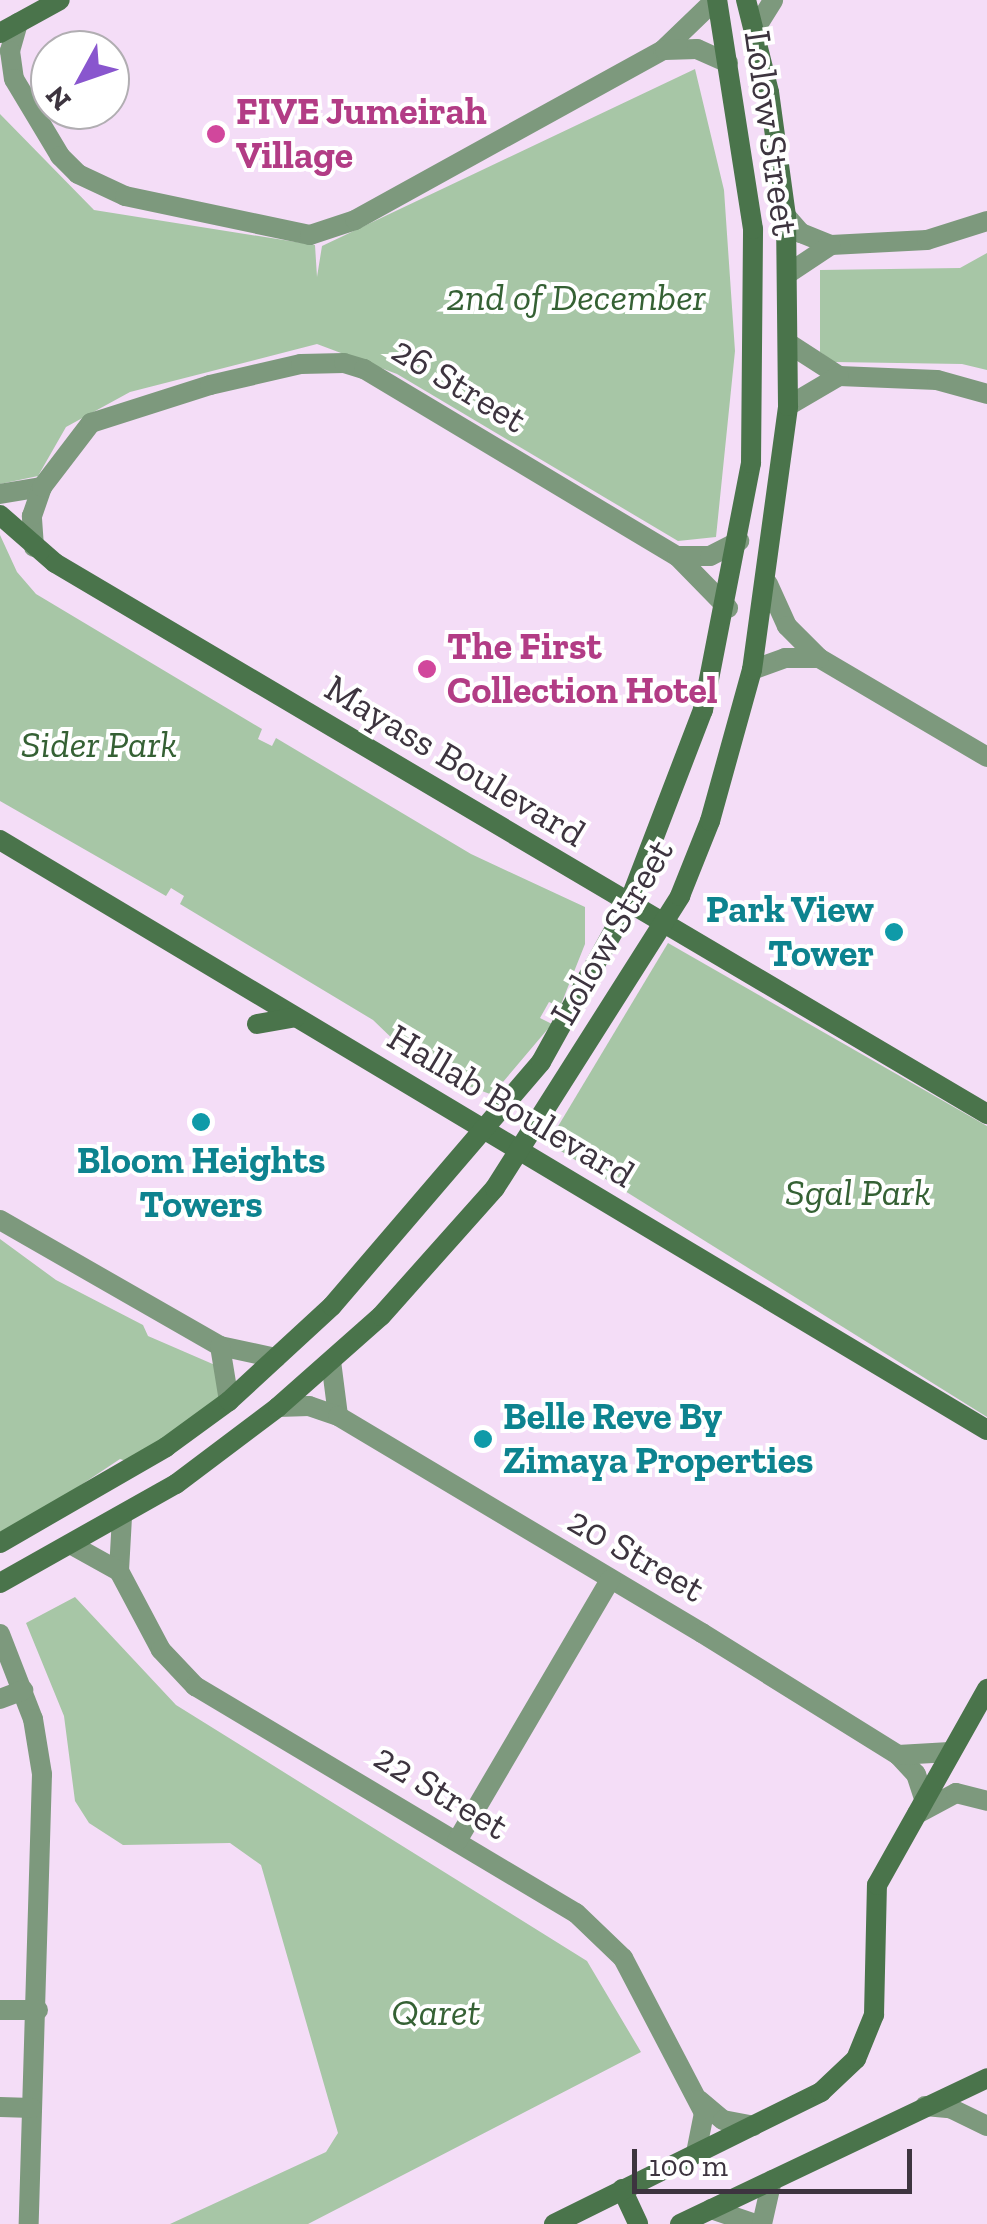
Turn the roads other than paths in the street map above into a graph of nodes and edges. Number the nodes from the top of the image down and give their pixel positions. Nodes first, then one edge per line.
1 (60, 0) edge
2 (716, 0) edge
3 (746, 0) edge
4 (773, 0) edge
5 (9, 28) edge
6 (754, 31) junction
7 (663, 50) junction
8 (728, 63) junction
9 (7, 73) edge
10 (786, 216) junction
11 (987, 221) edge
12 (831, 245) junction
13 (788, 274) junction
14 (790, 313) junction
15 (755, 314) junction
16 (791, 345) junction
17 (839, 376) junction
18 (987, 394) edge
19 (788, 406) junction
20 (42, 487) junction
21 (0, 494) edge
22 (0, 515) edge
23 (739, 541) junction
24 (34, 547) junction
25 (677, 556) junction
26 (768, 584) junction
27 (728, 608) junction
28 (819, 658) junction
29 (752, 670) junction
30 (987, 757) edge
31 (0, 840) edge
32 (628, 905) junction
33 (663, 926) junction
34 (295, 1017) junction
35 (257, 1024) dead end
36 (987, 1114) edge
37 (484, 1130) junction
38 (519, 1152) junction
39 (0, 1220) edge
40 (220, 1346) junction
41 (276, 1358) junction
42 (330, 1361) junction
43 (229, 1401) junction
44 (278, 1407) junction
45 (338, 1416) junction
46 (987, 1430) edge
47 (122, 1517) junction
48 (0, 1543) edge
49 (72, 1545) junction
50 (119, 1570) junction
51 (610, 1580) junction
52 (1, 1588) edge
53 (0, 1636) edge
54 (23, 1690) junction
55 (987, 1690) edge
56 (0, 1699) edge
57 (950, 1752) junction
58 (898, 1755) junction
59 (924, 1798) junction
60 (987, 1801) edge
61 (913, 1817) junction
62 (457, 1840) junction
63 (0, 2010) edge
64 (38, 2010) junction
65 (987, 2078) edge
66 (699, 2100) junction
67 (923, 2106) junction
68 (0, 2107) edge
69 (32, 2108) junction
70 (753, 2126) junction
71 (987, 2126) edge
72 (696, 2153) junction
73 (772, 2180) junction
74 (622, 2189) junction
75 (711, 2209) junction
76 (29, 2224) edge
77 (554, 2224) edge
78 (638, 2224) edge
79 (680, 2224) edge
80 (759, 2224) edge

1 - 5 street
2 - 7 street
2 - 8 street, Lolow Street
3 - 6 street, Lolow Street
4 - 6 street
5 - 9 street
6 - 10 street, Lolow Street
7 - 8 street
7 - 9 street
8 - 15 street, Lolow Street
10 - 12 street
10 - 13 street, Lolow Street
11 - 12 street
12 - 13 street
13 - 14 street, Lolow Street
14 - 15 street
14 - 16 street, Lolow Street
15 - 23 street, Lolow Street
16 - 17 street
16 - 19 street, Lolow Street
17 - 18 street
17 - 19 street
19 - 26 street, Lolow Street
20 - 21 street
20 - 24 street, 26 Street
20 - 25 street, 26 Street
22 - 24 street, Mayass Boulevard
23 - 25 street
23 - 27 street, Lolow Street
24 - 32 street, Mayass Boulevard
25 - 27 street, 26 Street
26 - 28 street
26 - 29 street, Lolow Street
27 - 32 street, Lolow Street
28 - 29 street
28 - 30 street
29 - 33 street, Lolow Street
31 - 34 street, Hallab Boulevard
32 - 33 street, Mayass Boulevard
32 - 37 street, Lolow Street
33 - 36 street, Mayass Boulevard
33 - 38 street, Lolow Street
34 - 35 street
34 - 37 street, Hallab Boulevard
37 - 38 street, Hallab Boulevard
37 - 41 street, Lolow Street
38 - 42 street, Lolow Street
38 - 46 street, Hallab Boulevard
39 - 40 street
40 - 41 street
40 - 43 street
41 - 43 street, Lolow Street
42 - 44 street, Lolow Street
42 - 45 street
43 - 48 street, Lolow Street
44 - 45 street, 20 Street
44 - 47 street, Lolow Street
45 - 51 street, 20 Street
47 - 49 street, Lolow Street
47 - 50 street
49 - 50 street
49 - 52 street, Lolow Street
50 - 62 street, 22 Street
51 - 58 street, 20 Street
51 - 62 street
53 - 54 street
54 - 56 street
54 - 64 street
55 - 57 street
57 - 58 street
57 - 59 street
58 - 59 street, 20 Street
59 - 61 street
60 - 61 street
61 - 70 street
62 - 66 street, 22 Street
63 - 64 street
64 - 69 street
65 - 67 street
66 - 70 street
66 - 72 street, 22 Street
67 - 71 street
67 - 73 street
68 - 69 street
69 - 76 street
70 - 72 street
72 - 74 street
73 - 75 street
73 - 80 street
74 - 77 street
74 - 78 street
75 - 79 street
75 - 80 street

